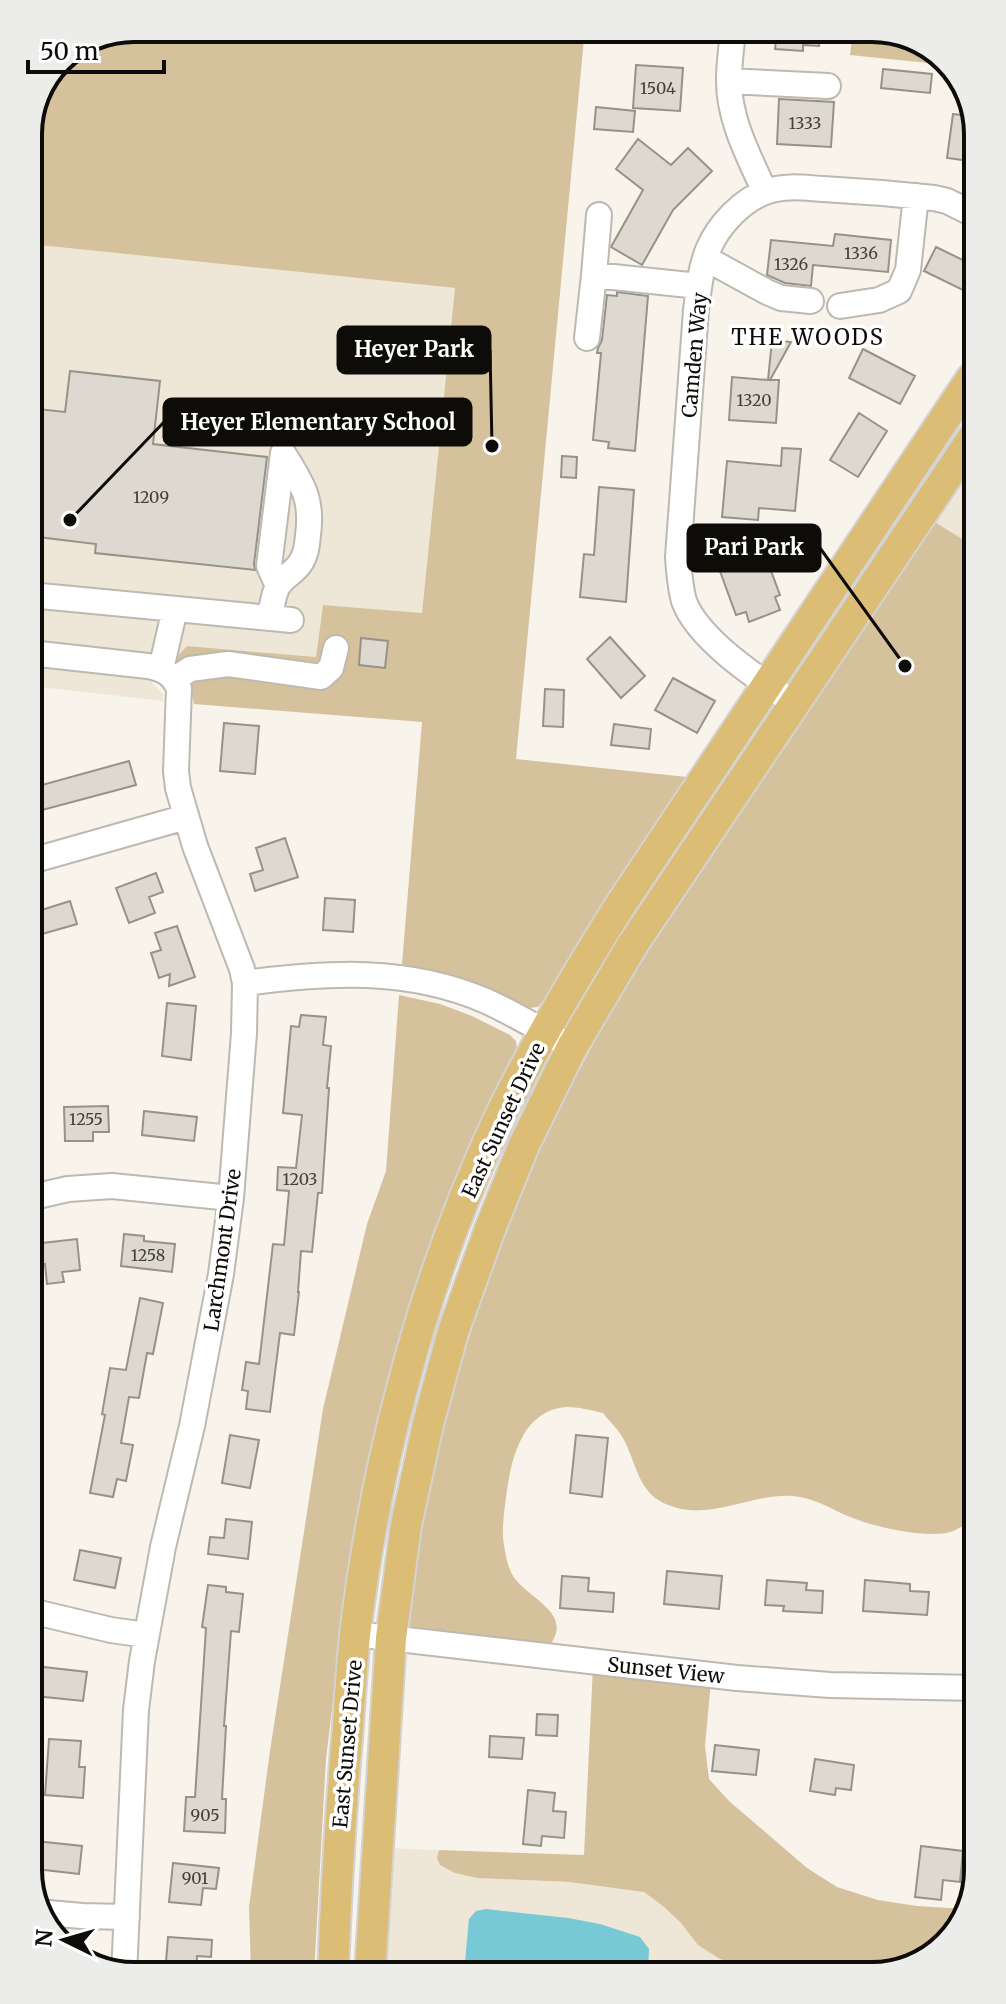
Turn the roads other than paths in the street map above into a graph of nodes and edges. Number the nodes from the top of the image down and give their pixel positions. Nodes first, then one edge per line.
1 (732, 42) edge
2 (729, 81) junction
3 (828, 86) dead end
4 (765, 192) junction
5 (916, 196) junction
6 (964, 210) edge
7 (599, 215) dead end
8 (705, 258) junction
9 (594, 275) junction
10 (699, 286) junction
11 (811, 301) dead end
12 (840, 306) dead end
13 (587, 338) dead end
14 (964, 390) edge
15 (964, 451) edge
16 (278, 586) dead end
17 (42, 596) edge
18 (175, 609) junction
19 (336, 648) dead end
20 (42, 655) edge
21 (168, 674) junction
22 (767, 685) junction
23 (794, 703) junction
24 (186, 817) junction
25 (42, 858) edge
26 (245, 983) junction
27 (544, 1032) junction
28 (572, 1047) junction
29 (42, 1195) edge
30 (231, 1198) junction
31 (42, 1614) edge
32 (355, 1634) junction
33 (146, 1635) junction
34 (391, 1638) junction
35 (964, 1688) edge
36 (53, 1913) edge
37 (127, 1917) junction
38 (125, 1961) edge
39 (333, 1962) edge
40 (371, 1962) edge

1 - 2 street
2 - 3 street
2 - 4 street
4 - 5 street, Camden Way
4 - 8 street, Camden Way
5 - 6 street, Camden Way
5 - 12 street
7 - 9 street
8 - 10 street, Camden Way
8 - 11 street
9 - 10 street
9 - 13 street
10 - 22 street, Camden Way
14 - 22 main road, East Sunset Drive
15 - 23 main road, East Sunset Drive
16 - 18 street
17 - 18 street
18 - 21 street, Larchmont Drive
19 - 21 street
20 - 21 street
21 - 24 street, Larchmont Drive
22 - 23 street, Camden Way
22 - 27 main road, East Sunset Drive
23 - 28 main road, East Sunset Drive
24 - 25 street
24 - 26 street, Larchmont Drive
26 - 27 street
26 - 30 street, Larchmont Drive
27 - 28 street
27 - 32 main road, East Sunset Drive
28 - 34 main road, East Sunset Drive
29 - 30 street
30 - 33 street, Larchmont Drive
31 - 33 street
32 - 34 street, Sunset View
32 - 39 main road, East Sunset Drive
33 - 37 street, Larchmont Drive
34 - 35 street, Sunset View
34 - 40 main road, East Sunset Drive
36 - 37 street
37 - 38 street, Larchmont Drive

